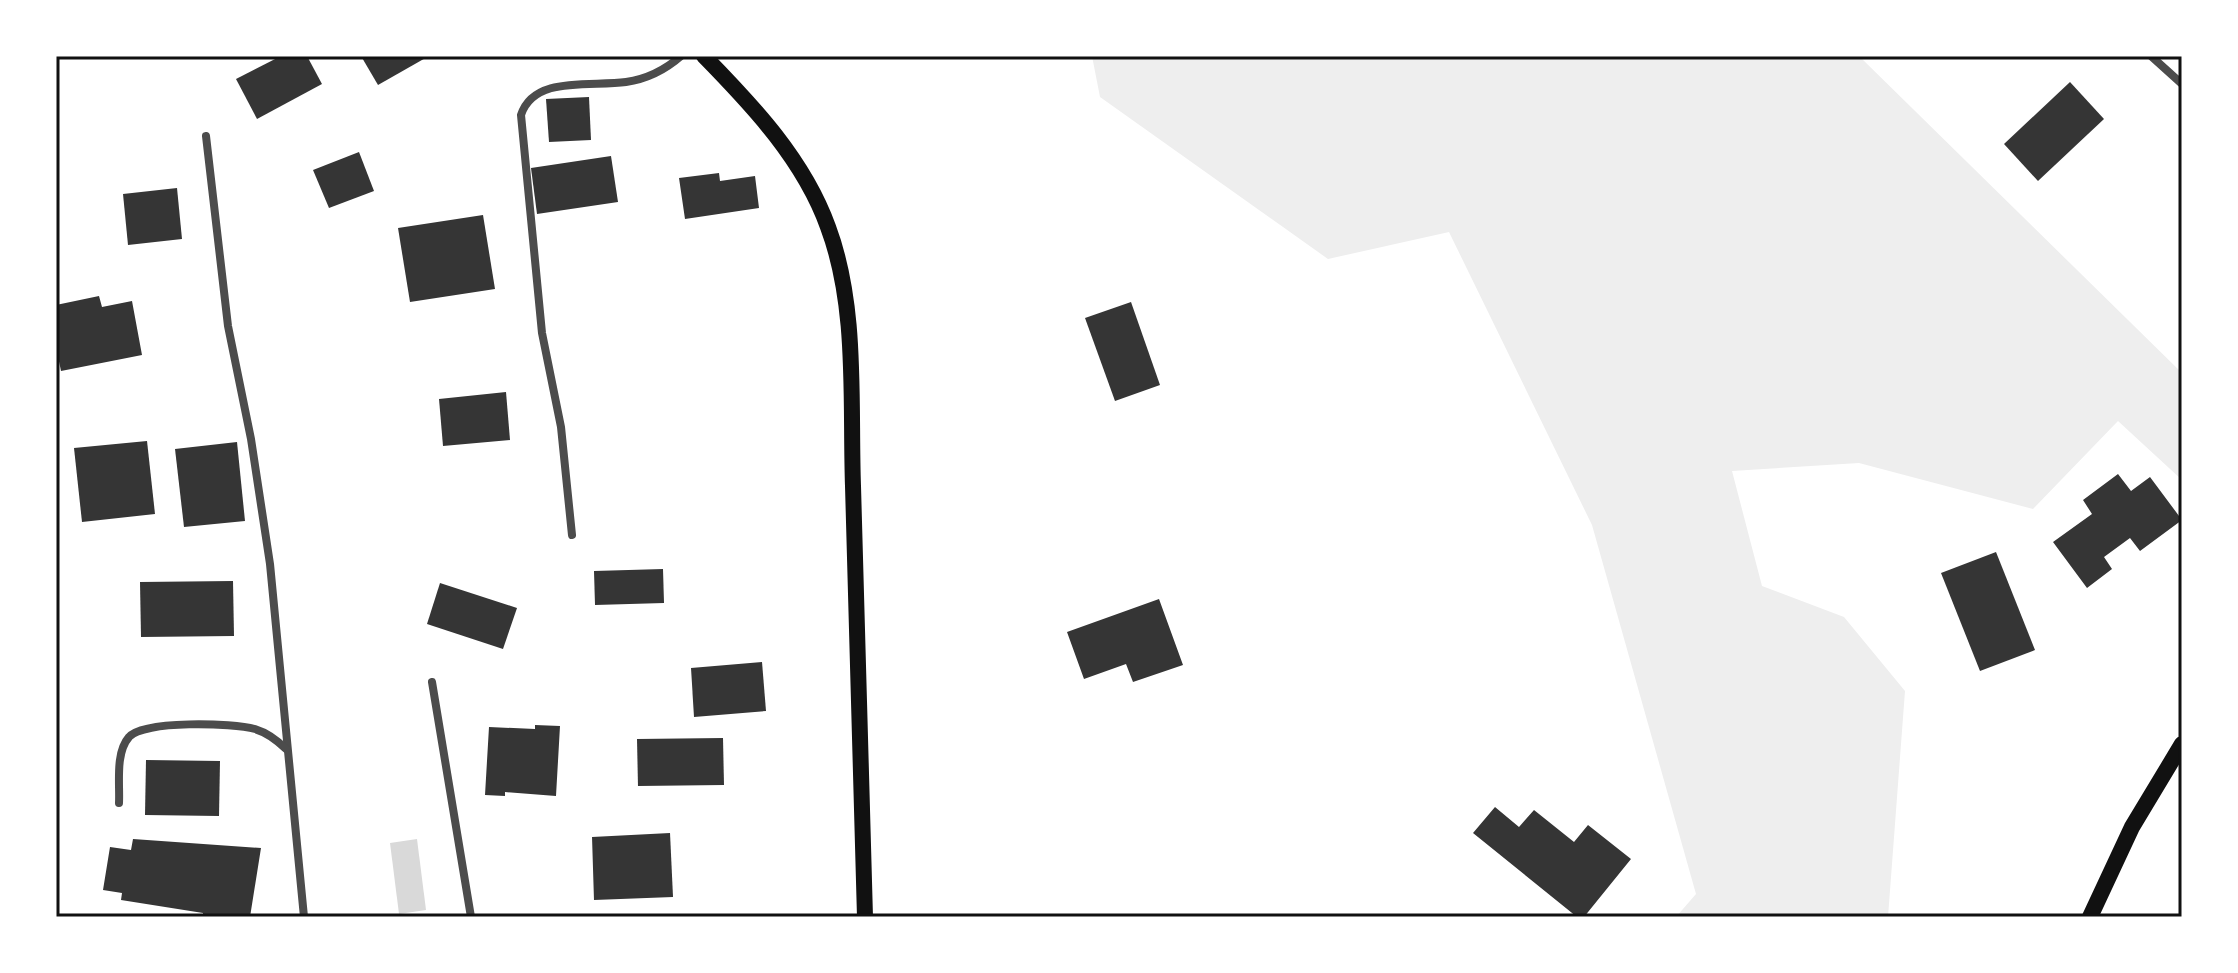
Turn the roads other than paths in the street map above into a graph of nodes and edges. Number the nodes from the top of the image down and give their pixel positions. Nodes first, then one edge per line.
1 (681, 56) edge
2 (704, 56) edge
3 (2151, 56) edge
4 (2182, 84) edge
5 (206, 136) dead end
6 (572, 535) dead end
7 (432, 682) dead end
8 (2182, 744) edge
9 (286, 749) junction
10 (119, 803) dead end
11 (304, 917) edge
12 (471, 917) edge
13 (865, 917) edge
14 (2090, 917) edge

1 - 6 street
2 - 13 main road
3 - 4 street
5 - 9 street
7 - 12 street
8 - 14 main road
9 - 10 street
9 - 11 street

